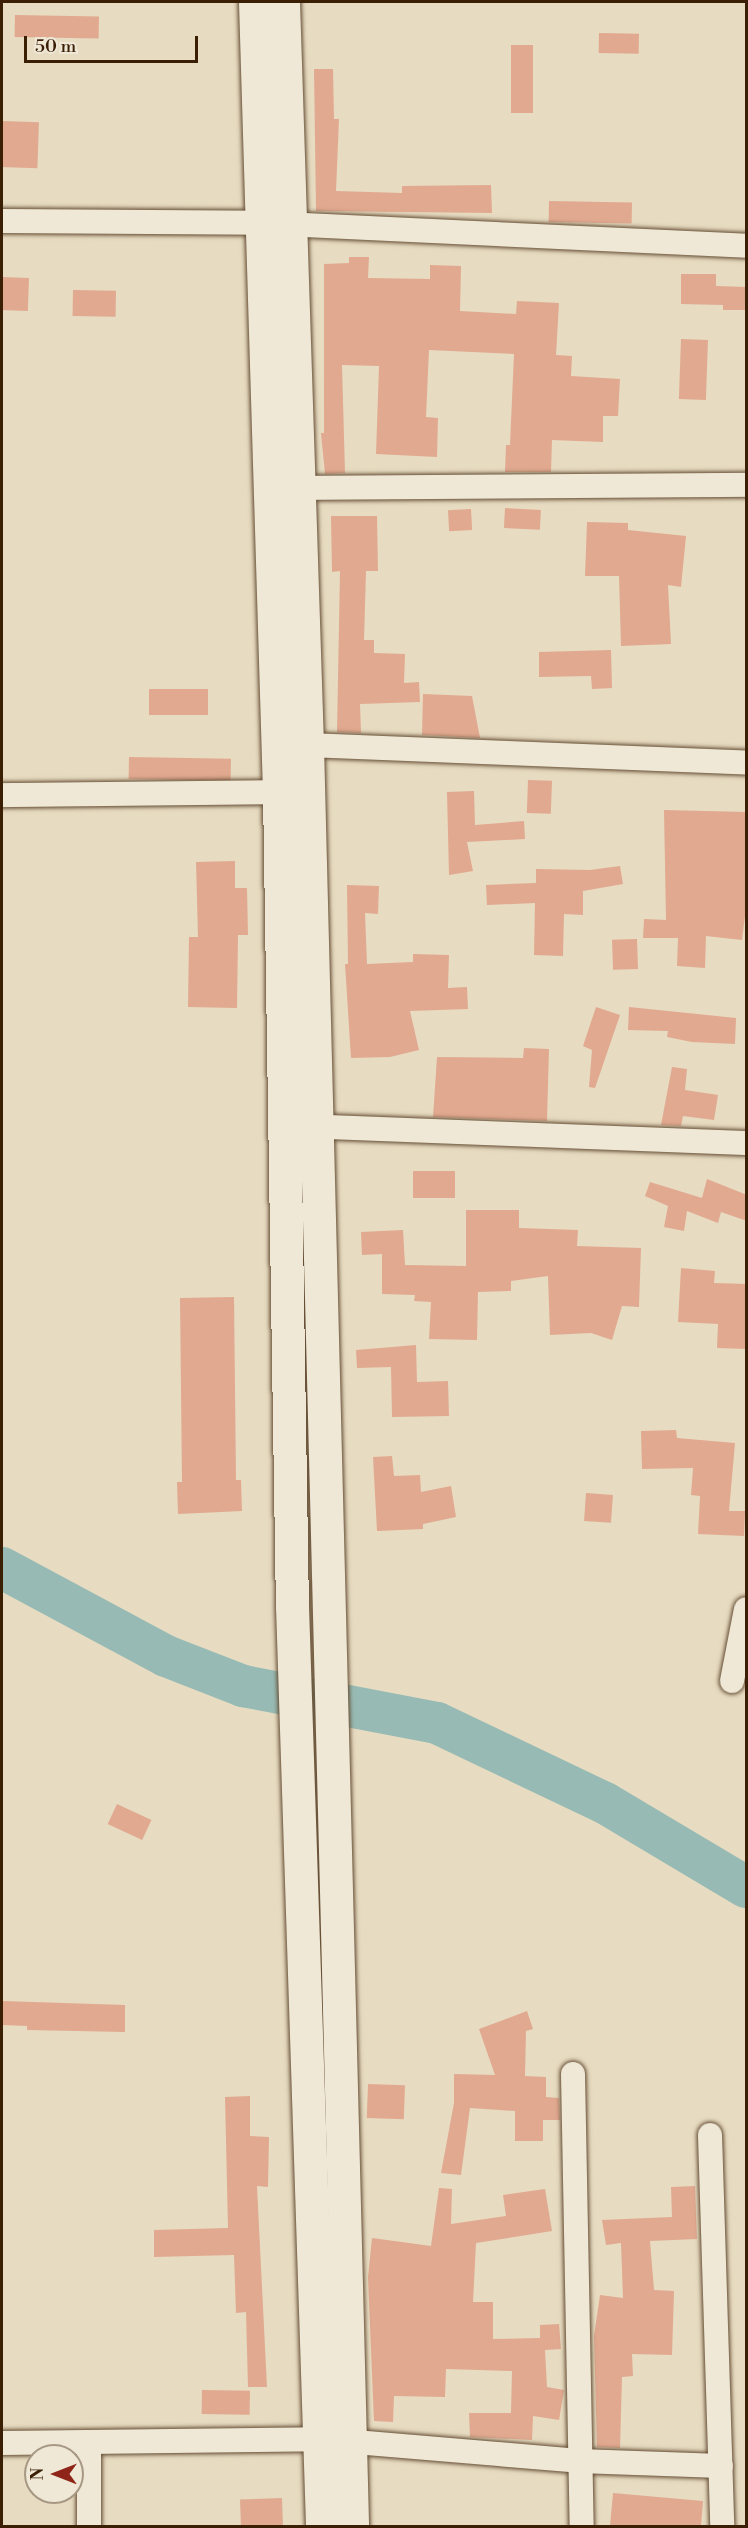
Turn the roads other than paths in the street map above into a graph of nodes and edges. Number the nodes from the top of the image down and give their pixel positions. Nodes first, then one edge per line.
1 (255, 2) edge
2 (283, 2) edge
3 (2, 221) edge
4 (276, 223) junction
5 (747, 246) edge
6 (747, 485) edge
7 (299, 488) junction
8 (307, 744) junction
9 (747, 764) edge
10 (279, 792) junction
11 (2, 795) edge
12 (284, 1125) junction
13 (316, 1126) junction
14 (747, 1143) edge
15 (747, 1609) edge
16 (732, 1682) dead end
17 (573, 2074) dead end
18 (710, 2135) dead end
19 (334, 2440) junction
20 (2, 2443) edge
21 (89, 2443) junction
22 (579, 2461) junction
23 (721, 2466) junction
24 (89, 2526) edge
25 (322, 2526) edge
26 (352, 2526) edge
27 (582, 2526) edge
28 (722, 2526) edge

1 - 4 main road
2 - 4 main road
3 - 4 street
4 - 5 street
4 - 7 main road
4 - 10 main road
6 - 7 street
7 - 8 main road
8 - 9 street
8 - 13 main road
10 - 11 street
10 - 12 main road
12 - 13 street
12 - 19 main road
13 - 14 street
13 - 19 main road
15 - 16 street
17 - 22 street
18 - 23 street
19 - 21 street
19 - 22 street
19 - 25 main road
19 - 26 main road
20 - 21 street
21 - 24 street
22 - 23 street
22 - 27 street
23 - 28 street

